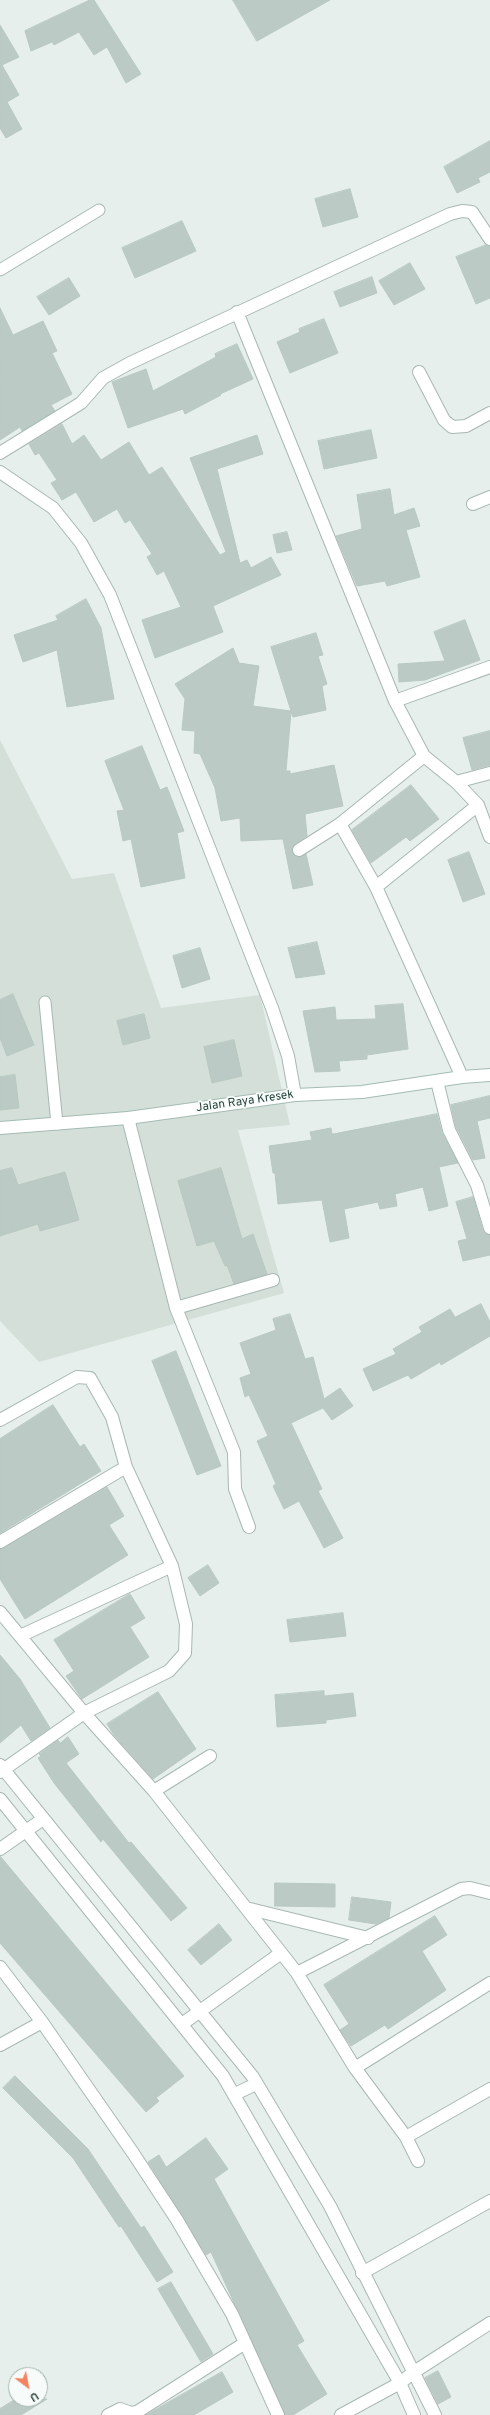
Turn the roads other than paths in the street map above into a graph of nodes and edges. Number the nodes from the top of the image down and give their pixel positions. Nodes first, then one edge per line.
1 (99, 210) dead end
2 (490, 239) edge
3 (0, 270) edge
4 (237, 312) junction
5 (419, 372) dead end
6 (490, 413) edge
7 (0, 453) edge
8 (0, 472) edge
9 (490, 497) edge
10 (474, 504) dead end
11 (490, 667) edge
12 (395, 702) junction
13 (424, 756) junction
14 (490, 772) edge
15 (456, 782) junction
16 (478, 805) junction
17 (340, 824) junction
18 (490, 837) edge
19 (299, 850) dead end
20 (376, 887) junction
21 (45, 1002) dead end
22 (490, 1075) edge
23 (462, 1077) junction
24 (437, 1081) junction
25 (295, 1095) junction
26 (128, 1118) junction
27 (57, 1124) junction
28 (0, 1128) edge
29 (490, 1228) edge
30 (273, 1280) dead end
31 (176, 1308) junction
32 (0, 1420) edge
33 (126, 1468) junction
34 (249, 1527) dead end
35 (0, 1542) edge
36 (172, 1566) junction
37 (0, 1612) edge
38 (20, 1636) junction
39 (84, 1713) junction
40 (210, 1756) dead end
41 (1, 1769) edge
42 (154, 1791) junction
43 (0, 1799) edge
44 (43, 1819) junction
45 (27, 1831) junction
46 (0, 1849) edge
47 (490, 1893) edge
48 (246, 1908) junction
49 (368, 1938) junction
50 (281, 1953) junction
51 (0, 1968) edge
52 (297, 1973) junction
53 (490, 1982) edge
54 (200, 2013) junction
55 (42, 2022) junction
56 (182, 2024) junction
57 (0, 2045) edge
58 (355, 2068) junction
59 (256, 2084) junction
60 (490, 2089) edge
61 (235, 2094) junction
62 (406, 2137) junction
63 (418, 2161) dead end
64 (490, 2200) edge
65 (362, 2273) junction
66 (489, 2325) edge
67 (245, 2343) junction
68 (414, 2372) junction
69 (400, 2383) junction
70 (108, 2415) edge
71 (278, 2415) edge
72 (341, 2415) edge
73 (414, 2415) edge
74 (435, 2415) edge

1 - 3 lane
2 - 4 street
4 - 7 street
4 - 12 street
5 - 6 street
8 - 25 street
9 - 10 street
11 - 12 street
12 - 13 street
13 - 15 street
13 - 17 street
14 - 15 street
15 - 16 street
16 - 18 street
16 - 20 street
17 - 19 street
17 - 20 street
20 - 23 street
21 - 27 lane
22 - 23 street, Jalan Raya Kresek
23 - 24 street, Jalan Raya Kresek
24 - 25 street, Jalan Raya Kresek
24 - 29 street
25 - 26 street, Jalan Raya Kresek
26 - 27 street, Jalan Raya Kresek
26 - 31 street
27 - 28 street, Jalan Raya Kresek
30 - 31 street
31 - 34 street
32 - 33 street
33 - 35 street
33 - 36 street
36 - 38 street
36 - 39 street
37 - 38 street
38 - 39 street
39 - 41 street
39 - 42 street
40 - 42 street
41 - 44 street
42 - 48 street
43 - 45 street
44 - 45 street
44 - 54 street
45 - 46 street
45 - 56 street
47 - 49 street
48 - 49 street
48 - 50 street
49 - 52 street
50 - 52 street
50 - 54 street
51 - 55 street
52 - 58 street
53 - 58 street
54 - 56 street
54 - 59 street
55 - 57 street
55 - 67 street
56 - 61 street
58 - 62 street
59 - 61 street
59 - 65 street
60 - 62 street
61 - 69 street
62 - 63 street
64 - 65 street
65 - 68 street
66 - 68 street
67 - 70 street
67 - 71 street
68 - 69 street
68 - 74 street
69 - 72 street
69 - 73 street

